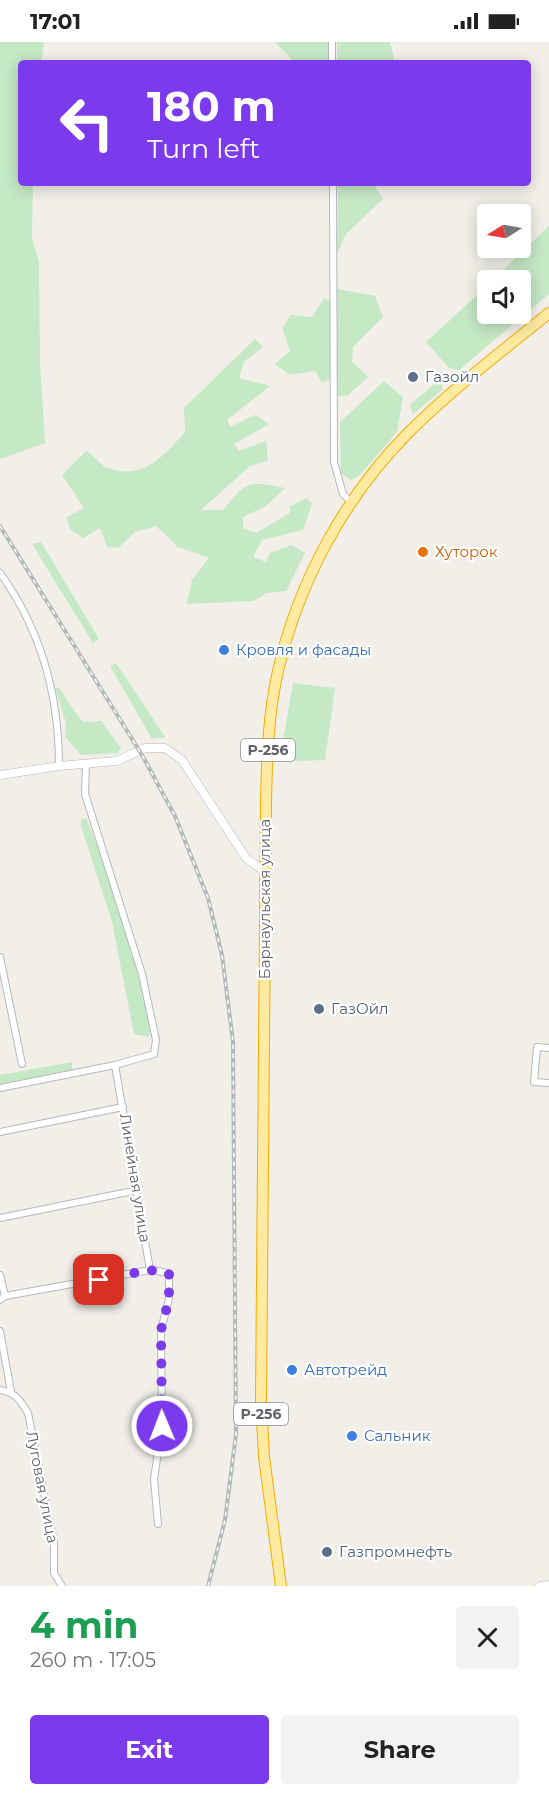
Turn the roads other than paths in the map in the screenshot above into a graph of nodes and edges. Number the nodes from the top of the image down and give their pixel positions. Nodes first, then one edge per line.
1 (332, 42) edge
2 (332, 60) edge
3 (333, 186) edge
4 (549, 313) edge
5 (352, 503) junction
6 (0, 573) edge
7 (86, 764) junction
8 (59, 766) junction
9 (0, 775) edge
10 (265, 872) junction
11 (0, 957) edge
12 (549, 1048) edge
13 (22, 1064) dead end
14 (115, 1065) junction
15 (549, 1083) edge
16 (0, 1088) edge
17 (123, 1107) junction
18 (0, 1132) edge
19 (138, 1190) junction
20 (0, 1218) edge
21 (150, 1270) junction
22 (0, 1275) edge
23 (2, 1298) edge
24 (0, 1331) edge
25 (0, 1390) edge
26 (11, 1392) junction
27 (158, 1524) dead end
28 (549, 1585) edge
29 (62, 1586) edge
30 (281, 1586) edge
31 (540, 1586) edge

1 - 2 street
3 - 5 street
4 - 5 highway, Барнаульская улица / Р-256
5 - 10 highway, Барнаульская улица / Р-256
6 - 8 street
7 - 8 street
7 - 10 street
7 - 14 street
8 - 9 street
10 - 30 highway, Барнаульская улица / Р-256
11 - 13 street
12 - 15 street
14 - 16 street
14 - 17 street, Линейная улица
17 - 18 street
17 - 19 street, Линейная улица
19 - 20 street
19 - 21 street, Линейная улица
21 - 23 street
21 - 27 street
22 - 23 street
24 - 26 street
25 - 26 street
26 - 29 street, Луговая улица
28 - 31 street

